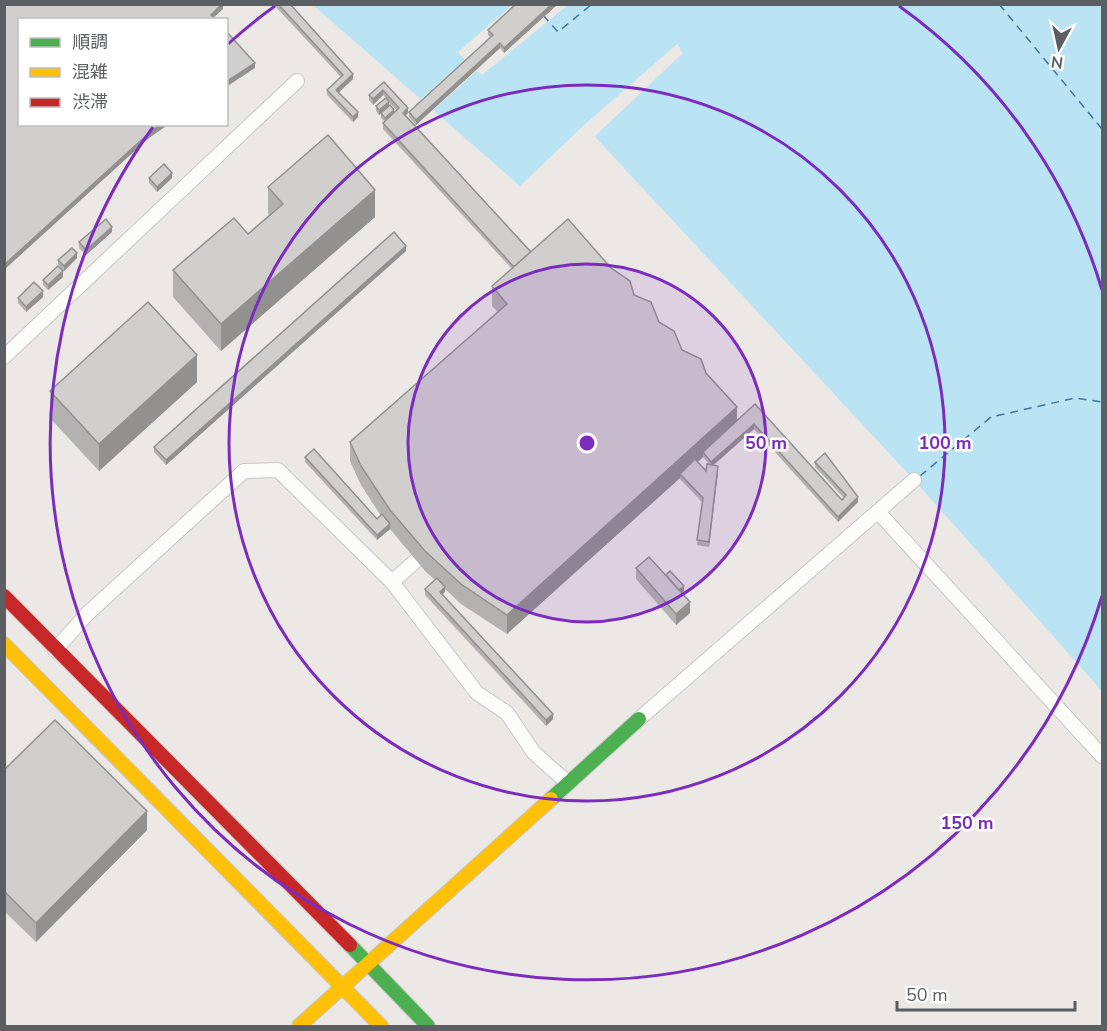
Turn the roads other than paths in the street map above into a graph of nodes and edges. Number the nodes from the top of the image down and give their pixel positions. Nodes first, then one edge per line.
1 (297, 81) dead end
2 (4, 357) edge
3 (914, 480) dead end
4 (879, 513) junction
5 (436, 543) edge
6 (392, 582) junction
7 (4, 596) edge
8 (4, 644) edge
9 (43, 660) junction
10 (639, 719) joint
11 (1102, 756) edge
12 (568, 783) junction
13 (368, 963) junction
14 (344, 987) junction
15 (299, 1026) edge
16 (381, 1026) edge
17 (428, 1026) edge

1 - 2 lane
3 - 4 lane
4 - 10 lane
4 - 11 lane
5 - 6 lane
6 - 9 lane
6 - 12 lane
7 - 9 street
8 - 9 street
9 - 13 street
9 - 14 street
10 - 12 street
12 - 13 street
13 - 14 street
13 - 17 street
14 - 15 street
14 - 16 street

